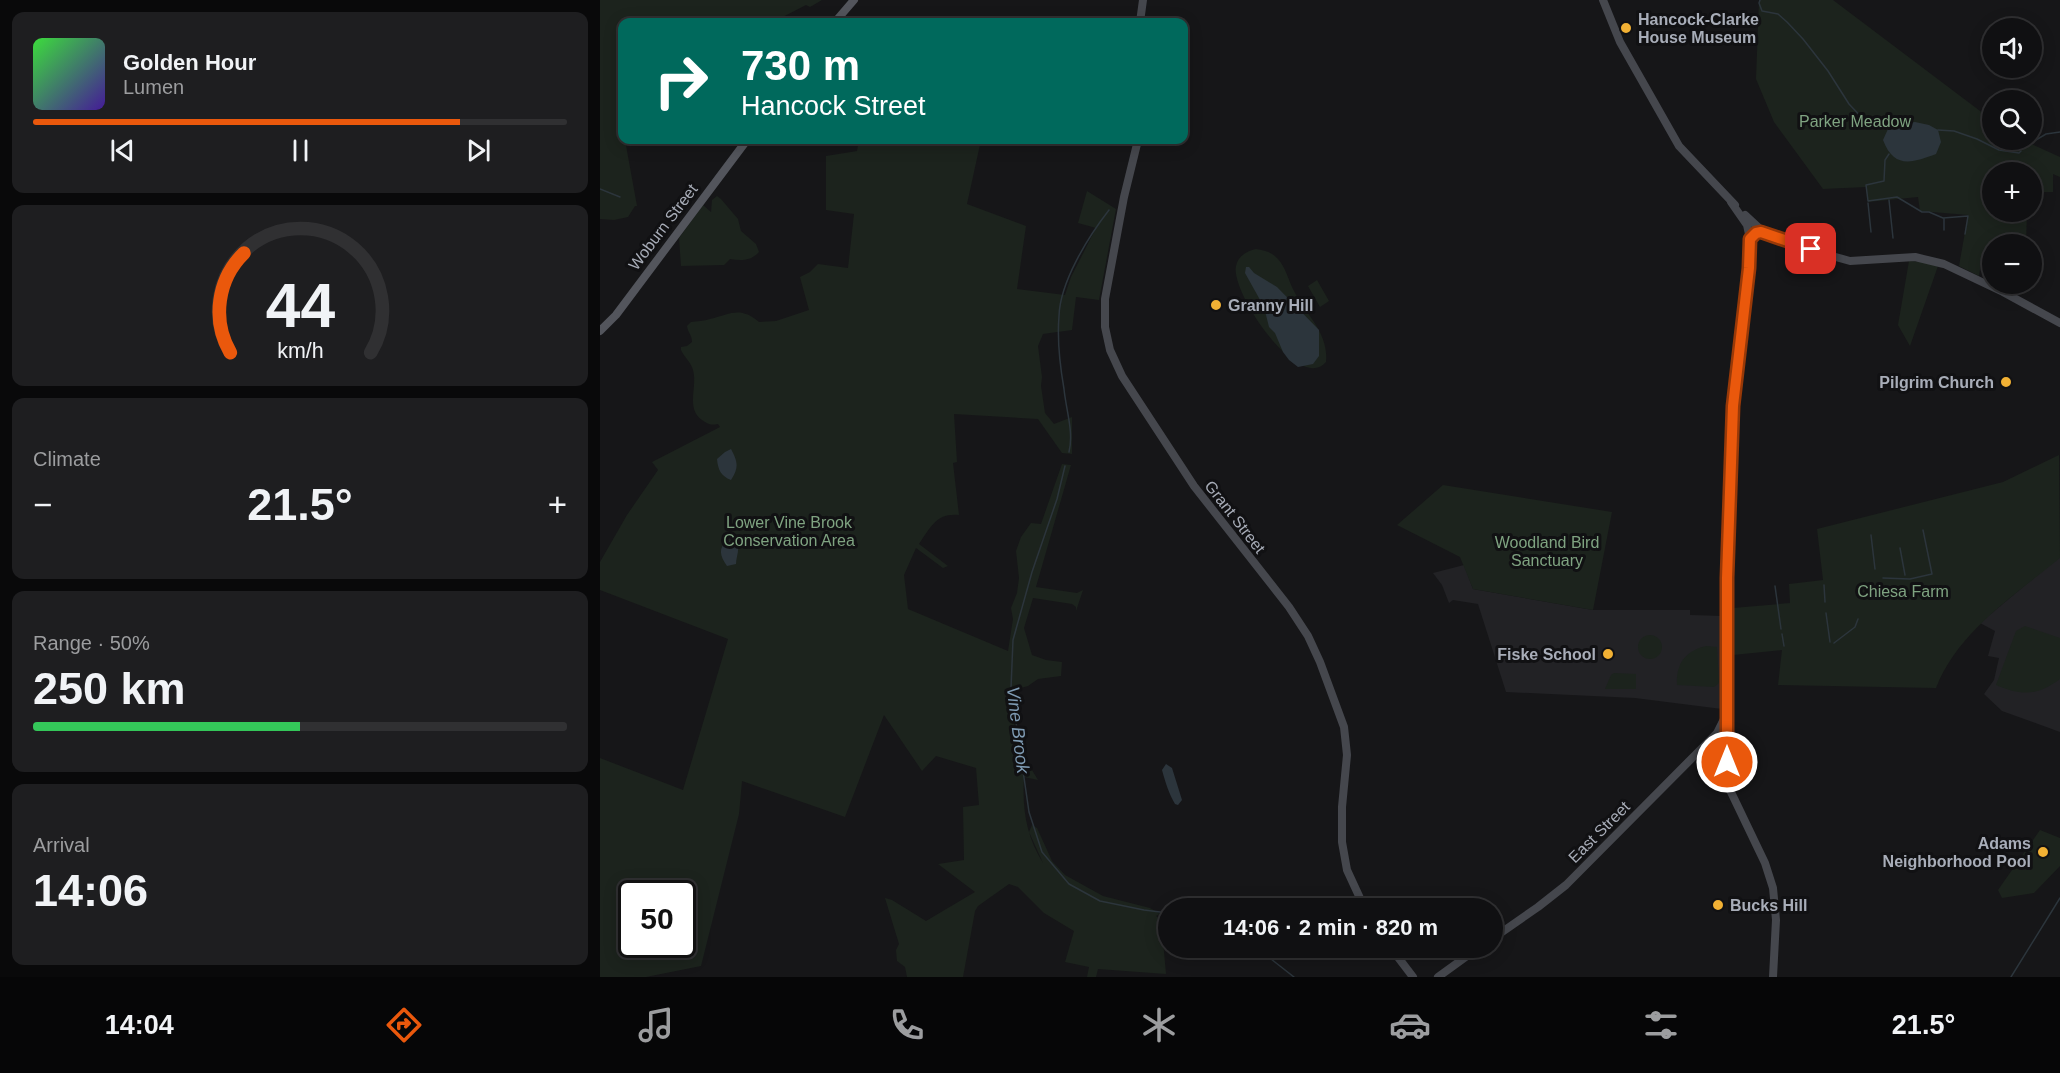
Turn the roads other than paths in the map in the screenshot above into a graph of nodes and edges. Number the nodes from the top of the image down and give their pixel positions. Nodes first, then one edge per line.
1 (854, 0) edge
2 (1143, 0) edge
3 (1603, 0) edge
4 (838, 18) edge
5 (1141, 18) edge
6 (744, 144) edge
7 (1137, 144) edge
8 (1731, 202) junction
9 (1772, 235) junction
10 (1750, 239) junction
11 (2060, 323) edge
12 (600, 331) edge
13 (1727, 710) junction
14 (1716, 735) junction
15 (1727, 741) junction
16 (1360, 898) edge
17 (1503, 932) edge
18 (1399, 958) edge
19 (1464, 958) edge
20 (1413, 977) edge
21 (1438, 977) edge
22 (1773, 977) edge

1 - 4 main road
2 - 5 main road
3 - 8 main road
6 - 12 main road, Woburn Street
7 - 16 main road, Grant Street
8 - 9 main road
8 - 10 main road
9 - 10 main road
9 - 11 main road
10 - 13 main road
13 - 14 main road, East Street
13 - 15 main road
14 - 15 main road
14 - 17 main road, East Street
15 - 22 main road
18 - 20 main road
19 - 21 main road

